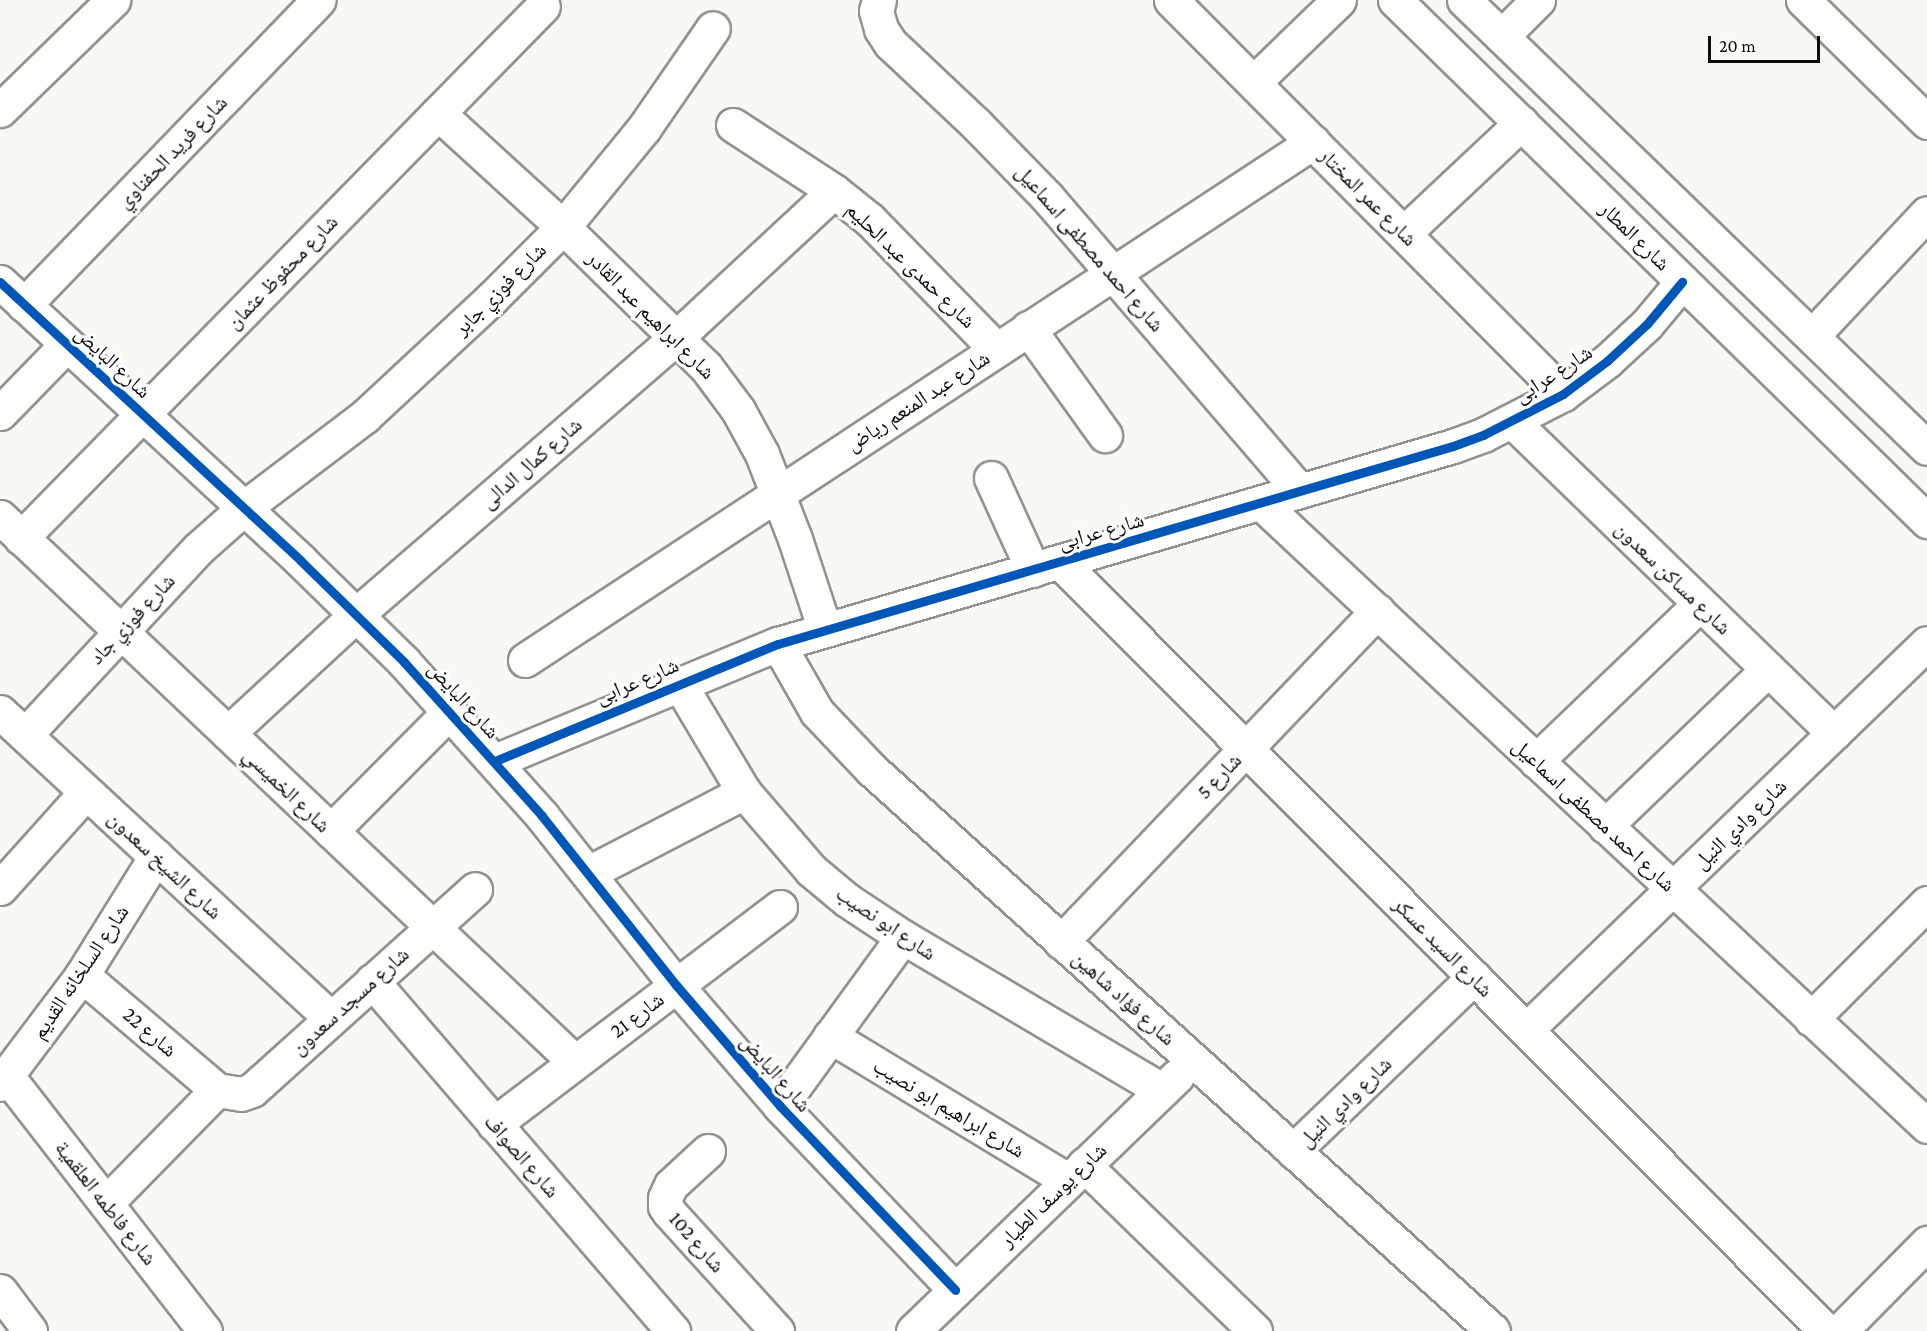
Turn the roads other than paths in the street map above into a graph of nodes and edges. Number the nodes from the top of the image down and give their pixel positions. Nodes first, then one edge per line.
1 (113, 0) edge
2 (319, 0) edge
3 (1172, 0) edge
4 (1339, 0) edge
5 (1395, 0) edge
6 (1464, 0) edge
7 (1538, 0) edge
8 (1803, 0) edge
9 (543, 6) dead end
10 (878, 6) edge
11 (713, 28) dead end
12 (1502, 36) junction
13 (1254, 82) junction
14 (0, 110) edge
15 (438, 113) junction
16 (1927, 122) edge
17 (1521, 123) junction
18 (733, 125) dead end
19 (1313, 142) junction
20 (1648, 179) junction
21 (834, 191) junction
22 (1927, 213) edge
23 (1616, 217) junction
24 (563, 226) junction
25 (1404, 233) junction
26 (1112, 273) junction
27 (0, 282) edge
28 (1682, 282) junction
29 (24, 305) junction
30 (1029, 328) junction
31 (1812, 336) junction
32 (677, 337) junction
33 (67, 344) junction
34 (996, 349) junction
35 (1563, 394) junction
36 (0, 413) edge
37 (142, 414) junction
38 (1513, 422) junction
39 (1105, 435) dead end
40 (1927, 448) edge
41 (991, 478) dead end
42 (1300, 491) junction
43 (778, 494) junction
44 (1261, 503) junction
45 (244, 508) junction
46 (1927, 521) edge
47 (11, 528) edge
48 (1047, 566) junction
49 (1700, 604) junction
50 (1377, 611) junction
51 (357, 614) junction
52 (825, 630) junction
53 (120, 631) junction
54 (778, 644) junction
55 (1927, 644) edge
56 (525, 660) dead end
57 (1768, 669) junction
58 (679, 683) junction
59 (450, 711) junction
60 (0, 712) edge
61 (1834, 733) junction
62 (228, 734) junction
63 (25, 735) junction
64 (1245, 748) junction
65 (495, 761) junction
66 (1536, 761) junction
67 (86, 792) junction
68 (744, 792) junction
69 (1605, 826) junction
70 (331, 831) junction
71 (156, 856) junction
72 (588, 873) junction
73 (0, 888) edge
74 (1673, 888) junction
75 (475, 889) dead end
76 (1927, 903) edge
77 (780, 907) dead end
78 (433, 927) junction
79 (903, 937) junction
80 (1061, 942) junction
81 (82, 975) junction
82 (1474, 977) junction
83 (372, 981) junction
84 (676, 985) junction
85 (330, 1018) junction
86 (1811, 1018) junction
87 (1526, 1030) junction
88 (830, 1036) junction
89 (1193, 1060) junction
90 (575, 1062) junction
91 (3, 1080) edge
92 (217, 1090) junction
93 (1162, 1090) junction
94 (780, 1106) junction
95 (494, 1124) junction
96 (1927, 1126) edge
97 (708, 1151) dead end
98 (1293, 1151) junction
99 (1076, 1173) junction
100 (106, 1203) junction
101 (1927, 1243) edge
102 (955, 1290) junction
103 (0, 1291) edge
104 (30, 1331) edge
105 (206, 1331) edge
106 (673, 1331) edge
107 (777, 1331) edge
108 (912, 1331) edge
109 (1255, 1331) edge
110 (1493, 1331) edge
111 (1827, 1331) edge
112 (1840, 1331) edge

1 - 14 street
2 - 29 street, شارع فريد الحفناوي
3 - 13 street, شارع عمر المختار
4 - 13 street
5 - 17 street, شارع المطار
6 - 12 street
7 - 12 street
8 - 16 street
9 - 15 street, شارع محفوظ عثمان
10 - 26 street, شارع احمد مصطفى اسماعيل
11 - 24 street, شارع فوزي جابر
12 - 20 street
13 - 19 street, شارع عمر المختار
15 - 24 street, شارع ابراهيم عبد القادر
15 - 37 street, شارع محفوظ عثمان
17 - 23 street, شارع المطار
17 - 25 street
18 - 21 street, شارع حمدى عبد الحليم
19 - 25 street, شارع عمر المختار
19 - 26 street, شارع عبد المنعم رياض
20 - 23 street
20 - 31 street
21 - 32 street, شارع كمال الدالى
21 - 34 street, شارع حمدى عبد الحليم
22 - 31 street
23 - 28 street, شارع المطار
24 - 32 street, شارع ابراهيم عبد القادر
24 - 45 street, شارع فوزي جابر
25 - 35 street, شارع عمر المختار
26 - 30 street, شارع عبد المنعم رياض
26 - 42 street, شارع احمد مصطفى اسماعيل
27 - 29 street, شارع البايض
28 - 35 street, شارع عرابى
28 - 46 street, شارع المطار
29 - 33 street, شارع البايض
30 - 34 street, شارع عبد المنعم رياض
30 - 39 street
31 - 40 street
32 - 43 street, شارع ابراهيم عبد القادر
32 - 51 street, شارع كمال الدالى
33 - 36 street
33 - 37 street, شارع البايض
34 - 43 street, شارع عبد المنعم رياض
35 - 38 street, شارع عرابى
37 - 45 street, شارع البايض
37 - 47 street, شارع محفوظ عثمان
38 - 42 street, شارع عرابى
38 - 49 street, شارع مساكن سعدون
41 - 48 street
42 - 44 street, شارع عرابى
43 - 52 street, شارع ابراهيم عبد القادر
43 - 56 street, شارع عبد المنعم رياض
44 - 48 street, شارع عرابى
44 - 50 street, شارع احمد مصطفى اسماعيل
45 - 51 street, شارع البايض
45 - 53 street, شارع فوزي جاد
47 - 53 street, شارع الخميسي
48 - 52 street, شارع عرابى
48 - 64 street, شارع السيد عسكر
49 - 57 street, شارع مساكن سعدون
49 - 66 street
50 - 64 street, شارع 5
50 - 66 street, شارع احمد مصطفى اسماعيل
51 - 59 street, شارع البايض
51 - 62 street, شارع كمال الدالى
52 - 54 street, شارع عرابى
53 - 62 street, شارع الخميسي
53 - 63 street, شارع فوزي جاد
54 - 58 street, شارع عرابى
54 - 80 street, شارع فؤاد شاهين
55 - 61 street, شارع وادي النيل
57 - 61 street, شارع مساكن سعدون
57 - 69 street
58 - 65 street, شارع عرابى
58 - 68 street, شارع ابو نصيب
59 - 65 street, شارع البايض
59 - 70 street
60 - 63 street, شارع الشيخ سعدون
61 - 74 street, شارع وادي النيل
62 - 70 street, شارع الخميسي
63 - 67 street, شارع الشيخ سعدون
64 - 80 street, شارع 5
64 - 82 street, شارع السيد عسكر
65 - 72 street, شارع البايض
66 - 69 street, شارع احمد مصطفى اسماعيل
67 - 71 street, شارع الشيخ سعدون
67 - 73 street
68 - 72 street
68 - 79 street, شارع ابو نصيب
69 - 74 street, شارع احمد مصطفى اسماعيل
70 - 78 street, شارع الخميسي
71 - 81 street, شارع السلخانه القديم
71 - 85 street, شارع الشيخ سعدون
72 - 84 street, شارع البايض
74 - 86 street, شارع احمد مصطفى اسماعيل
74 - 87 street, شارع وادي النيل
75 - 78 street, شارع مسجد سعدون
76 - 86 street
77 - 84 street, شارع 21
78 - 83 street, شارع مسجد سعدون
78 - 90 street, شارع الخميسي
79 - 88 street
79 - 93 street, شارع ابو نصيب
80 - 89 street, شارع فؤاد شاهين
81 - 91 street, شارع السلخانه القديم
81 - 92 street, شارع 22
82 - 87 street, شارع السيد عسكر
82 - 98 street, شارع وادي النيل
83 - 85 street, شارع مسجد سعدون
83 - 95 street, شارع الصواف
84 - 90 street, شارع 21
84 - 94 street, شارع البايض
85 - 92 street, شارع مسجد سعدون
86 - 96 street, شارع احمد مصطفى اسماعيل
87 - 111 street, شارع السيد عسكر
88 - 94 street
88 - 99 street, شارع ابراهيم ابو نصيب
89 - 93 street, شارع يوسف الطيار
89 - 98 street, شارع فؤاد شاهين
90 - 95 street, شارع 21
91 - 100 street, شارع فاطمه العلقمية
92 - 100 street
93 - 99 street, شارع يوسف الطيار
94 - 102 street, شارع البايض
95 - 106 street, شارع الصواف
97 - 107 street, شارع 102
98 - 110 street, شارع فؤاد شاهين
99 - 102 street, شارع يوسف الطيار
99 - 109 street, شارع ابراهيم ابو نصيب
100 - 105 street, شارع فاطمه العلقمية
101 - 112 street
102 - 108 street, شارع يوسف الطيار
103 - 104 street

